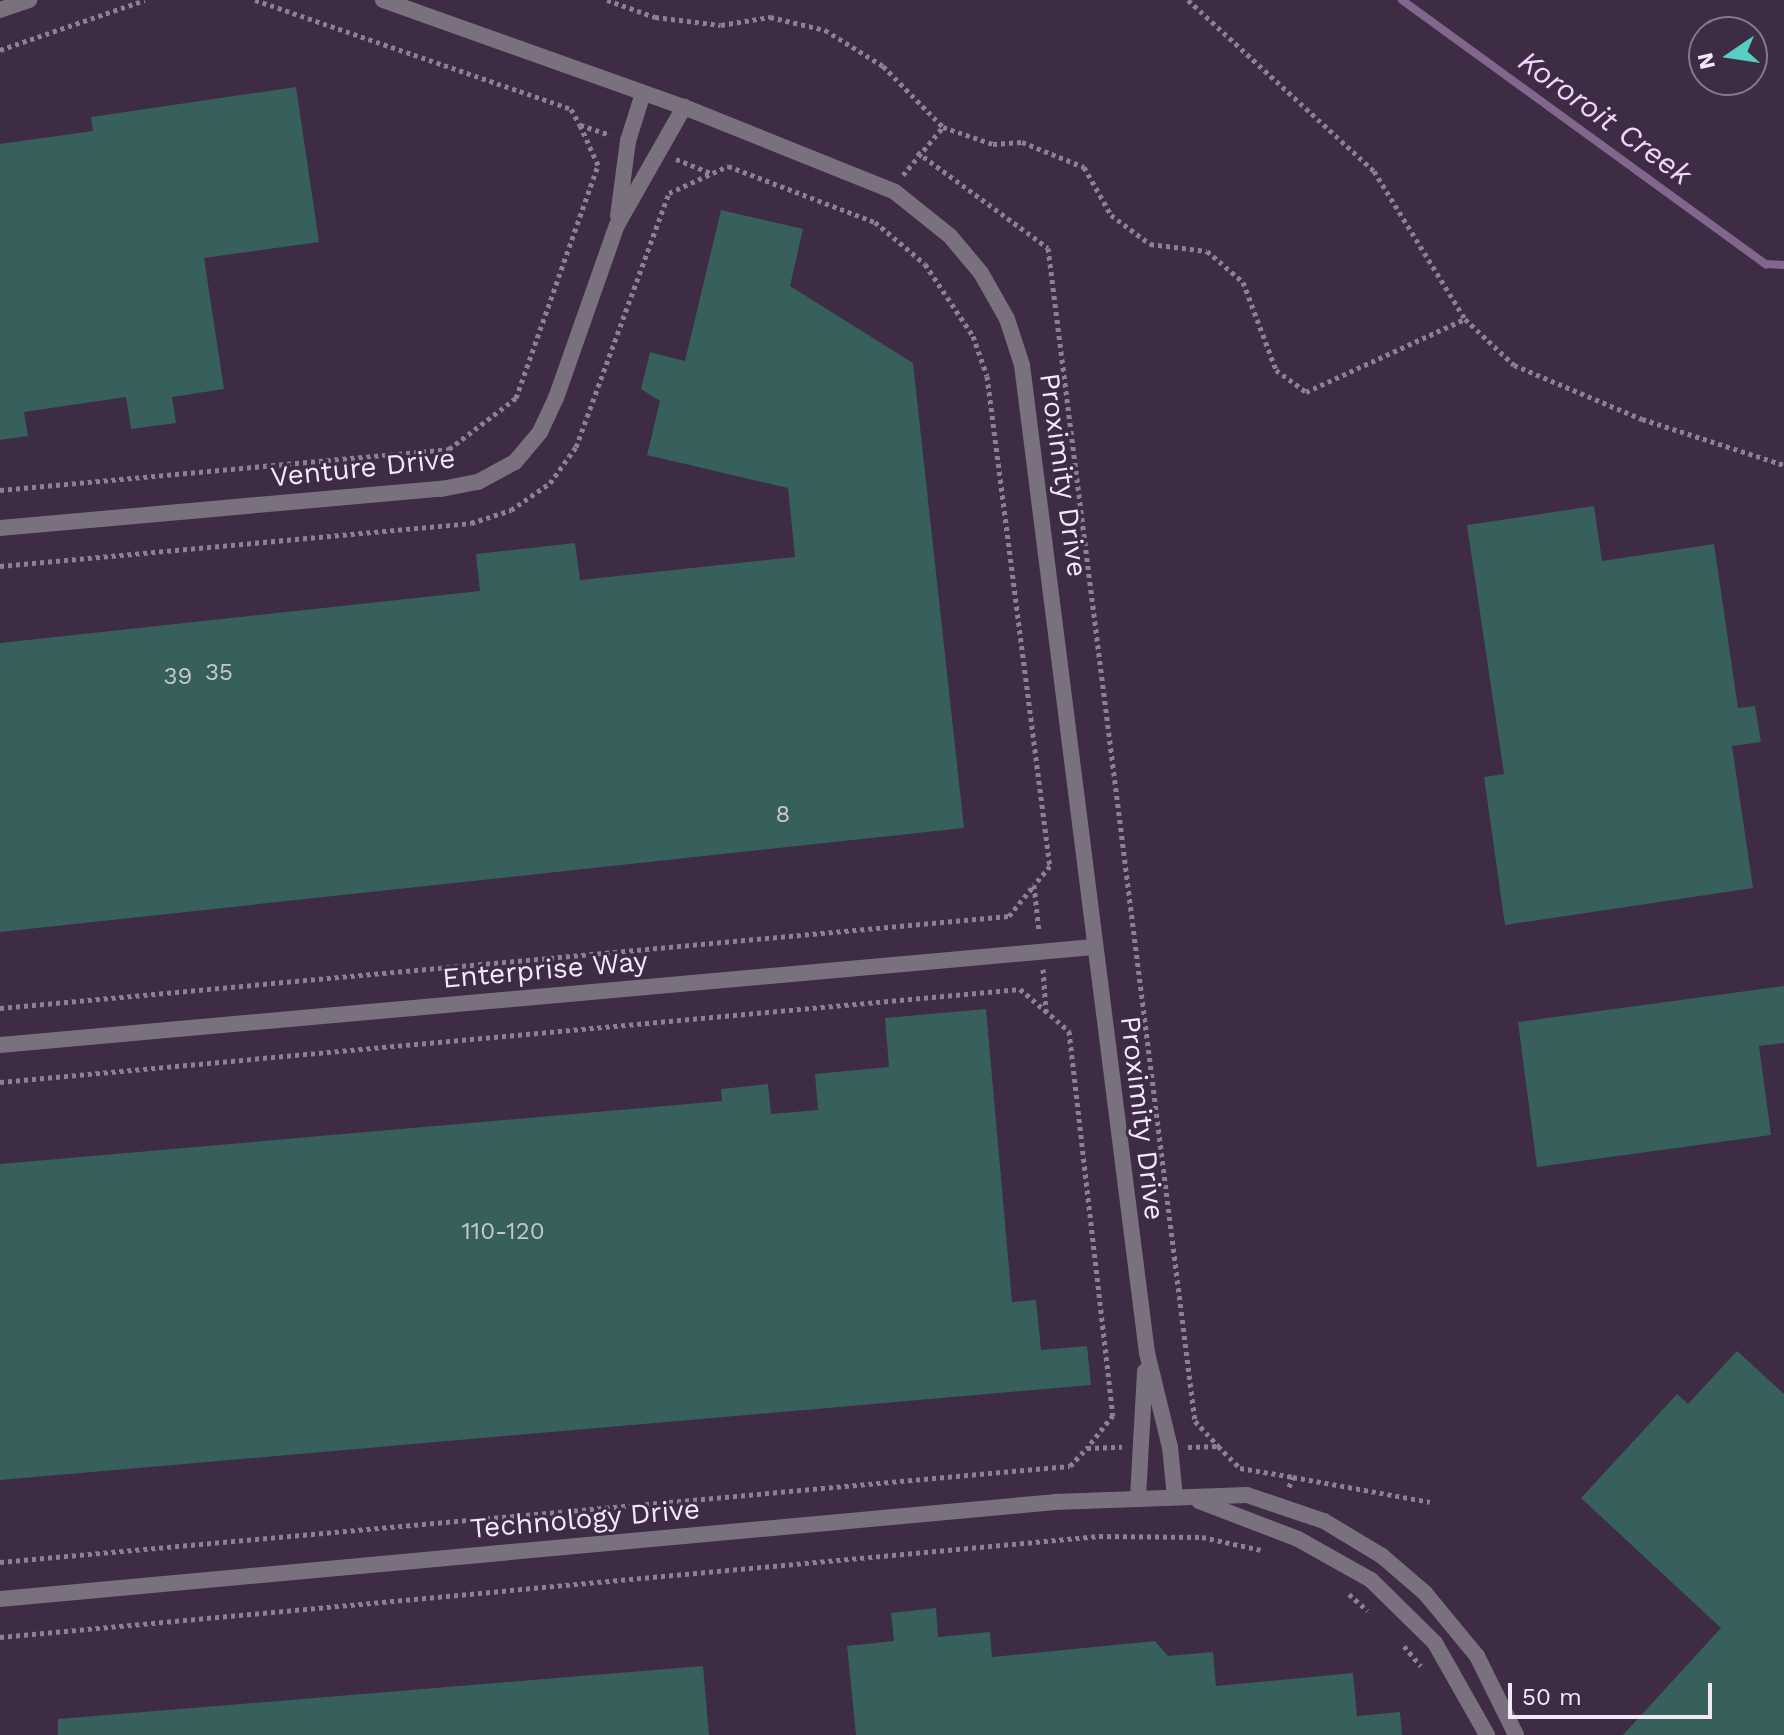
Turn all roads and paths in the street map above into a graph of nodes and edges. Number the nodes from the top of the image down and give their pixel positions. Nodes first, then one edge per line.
1 (29, 0) edge
2 (145, 0) edge
3 (255, 0) edge
4 (383, 0) edge
5 (607, 0) edge
6 (1188, 0) edge
7 (0, 10) edge
8 (0, 50) edge
9 (643, 93) junction
10 (684, 107) junction
11 (580, 125) junction
12 (943, 127) junction
13 (628, 141) junction
14 (917, 152) junction
15 (661, 153) junction
16 (712, 173) junction
17 (895, 192) junction
18 (617, 225) junction
19 (1465, 319) junction
20 (1784, 465) edge
21 (0, 490) edge
22 (0, 528) edge
23 (0, 566) edge
24 (1034, 885) junction
25 (1094, 947) junction
26 (1041, 952) junction
27 (0, 1008) edge
28 (1046, 1012) junction
29 (0, 1045) edge
30 (0, 1082) edge
31 (1147, 1353) junction
32 (1140, 1446) junction
33 (1218, 1446) junction
34 (1170, 1447) junction
35 (1087, 1448) junction
36 (1293, 1477) dead end
37 (1138, 1497) junction
38 (1184, 1497) junction
39 (1266, 1552) dead end
40 (0, 1562) edge
41 (0, 1599) edge
42 (0, 1637) edge
43 (1487, 1735) edge
44 (1516, 1735) edge

1 - 7 street
2 - 8 path
3 - 11 path
4 - 9 street, Proximity Drive
5 - 12 path
6 - 19 path
9 - 10 street, Proximity Drive
9 - 13 street, Venture Drive
10 - 15 street, Venture Drive
10 - 17 street, Proximity Drive
11 - 13 path
11 - 21 path
12 - 14 path
12 - 19 path
13 - 18 street, Venture Drive
14 - 17 path
14 - 33 path
15 - 16 path
15 - 18 street, Venture Drive
16 - 23 path
16 - 24 path
17 - 25 street, Proximity Drive
18 - 22 street, Venture Drive
19 - 20 path
24 - 26 path
24 - 27 path
25 - 26 street, Enterprise Way
25 - 31 street, Proximity Drive
26 - 28 path
26 - 29 street, Enterprise Way
28 - 30 path
28 - 35 path
31 - 32 street, Proximity Drive
31 - 34 street, Proximity Drive
32 - 35 path
32 - 37 street, Proximity Drive
33 - 34 path
33 - 36 path
34 - 38 street, Proximity Drive
35 - 40 path
37 - 38 street, Technology Drive
37 - 41 street, Technology Drive
38 - 43 street
38 - 44 street, Technology Drive
39 - 42 path

